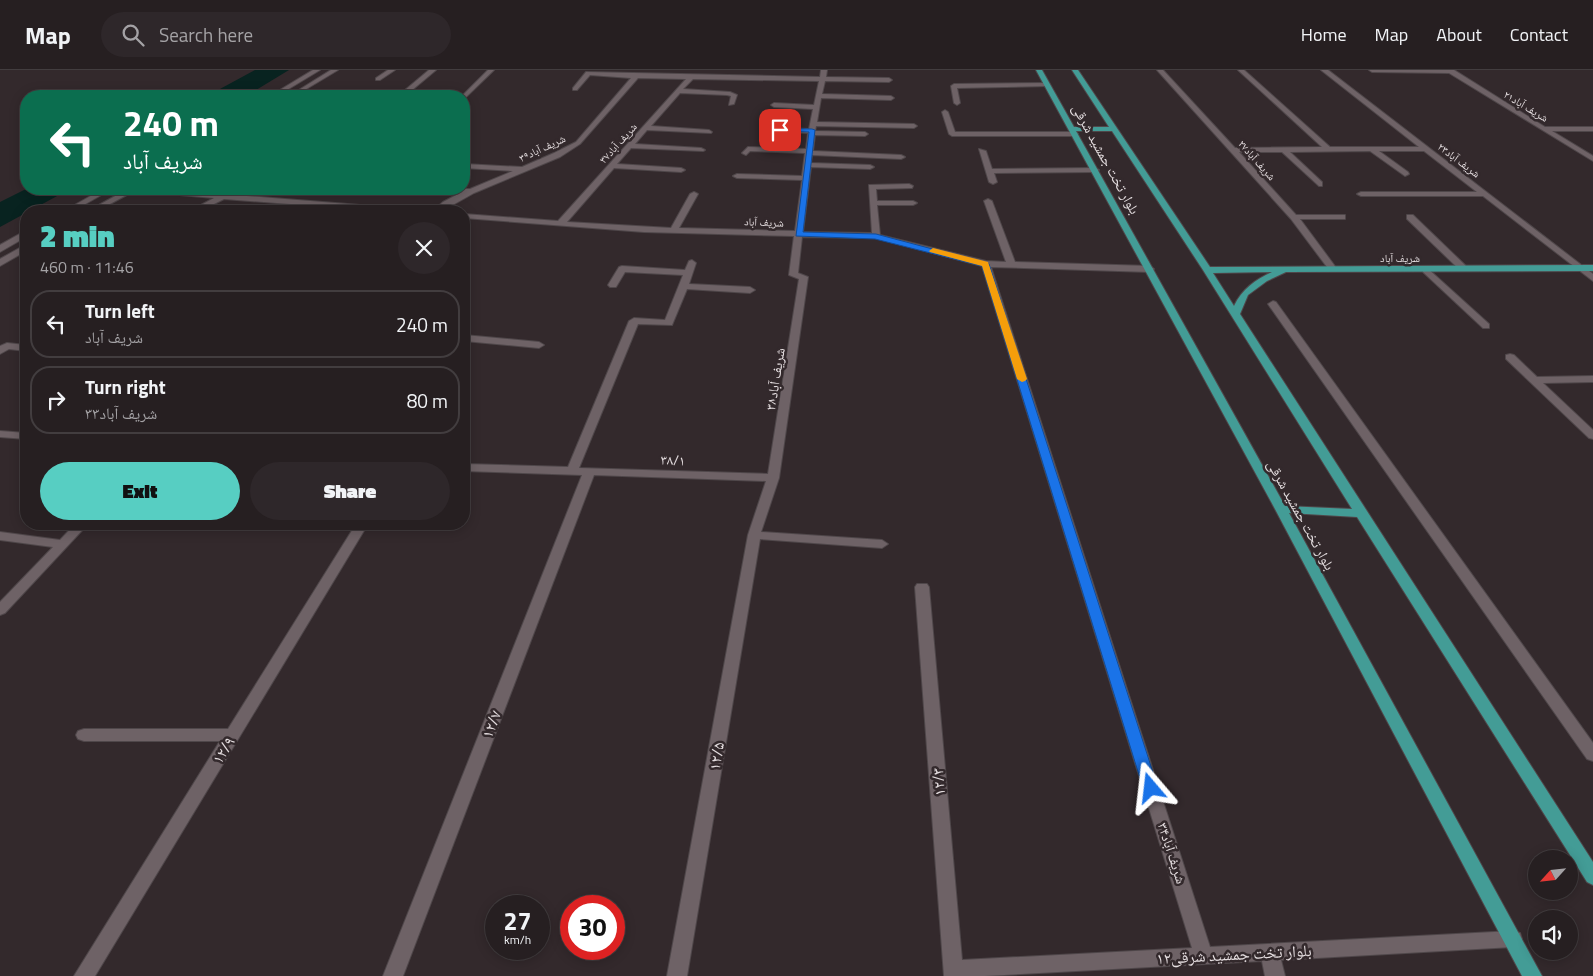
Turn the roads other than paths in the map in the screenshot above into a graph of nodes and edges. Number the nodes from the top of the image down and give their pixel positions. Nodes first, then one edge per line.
1 (317, 70) edge
2 (335, 70) edge
3 (392, 70) edge
4 (433, 70) edge
5 (491, 70) edge
6 (671, 70) edge
7 (824, 70) edge
8 (1039, 70) edge
9 (1075, 70) edge
10 (1160, 70) edge
11 (1241, 70) edge
12 (1324, 70) edge
13 (1372, 70) edge
14 (1408, 70) edge
15 (1451, 70) edge
16 (603, 72) edge
17 (636, 76) junction
18 (668, 77) junction
19 (690, 77) junction
20 (378, 79) dead end
21 (822, 79) junction
22 (888, 80) dead end
23 (1047, 86) junction
24 (575, 89) dead end
25 (283, 90) edge
26 (301, 90) edge
27 (409, 90) edge
28 (470, 91) edge
29 (680, 91) junction
30 (819, 96) junction
31 (891, 98) dead end
32 (957, 103) dead end
33 (731, 104) dead end
34 (774, 105) dead end
35 (817, 107) junction
36 (945, 112) dead end
37 (914, 126) dead end
38 (647, 128) junction
39 (764, 129) dead end
40 (812, 129) junction
41 (1114, 129) junction
42 (1544, 129) junction
43 (1593, 129) edge
44 (1073, 131) junction
45 (709, 132) dead end
46 (865, 134) dead end
47 (630, 146) junction
48 (1427, 149) junction
49 (701, 150) dead end
50 (1233, 150) junction
51 (1284, 150) junction
52 (1329, 150) junction
53 (1373, 150) junction
54 (982, 151) dead end
55 (809, 152) junction
56 (746, 153) dead end
57 (901, 156) dead end
58 (1593, 159) edge
59 (808, 165) junction
60 (470, 166) edge
61 (612, 166) junction
62 (870, 167) dead end
63 (524, 169) junction
64 (681, 170) dead end
65 (1095, 170) junction
66 (989, 171) junction
67 (1405, 174) dead end
68 (737, 176) dead end
69 (806, 178) junction
70 (993, 182) dead end
71 (1319, 184) dead end
72 (909, 186) dead end
73 (471, 192) edge
74 (694, 194) dead end
75 (1361, 194) dead end
76 (1486, 194) junction
77 (97, 195) edge
78 (121, 195) edge
79 (210, 195) edge
80 (465, 195) edge
81 (223, 196) junction
82 (988, 201) dead end
83 (873, 202) junction
84 (913, 203) dead end
85 (79, 205) edge
86 (103, 205) edge
87 (206, 205) edge
88 (335, 205) edge
89 (445, 205) edge
90 (470, 216) edge
91 (1294, 217) junction
92 (1410, 217) dead end
93 (1342, 218) dead end
94 (561, 223) junction
95 (674, 231) junction
96 (799, 234) junction
97 (876, 236) junction
98 (20, 237) edge
99 (0, 249) edge
100 (20, 251) edge
101 (0, 263) edge
102 (692, 263) dead end
103 (986, 264) junction
104 (1011, 264) junction
105 (1580, 268) junction
106 (1593, 268) edge
107 (1150, 269) junction
108 (1287, 269) junction
109 (1333, 269) junction
110 (1464, 269) junction
111 (1207, 270) junction
112 (1426, 270) junction
113 (688, 273) junction
114 (1593, 278) edge
115 (613, 285) dead end
116 (683, 286) junction
117 (750, 290) dead end
118 (1273, 304) dead end
119 (1235, 315) junction
120 (1486, 326) dead end
121 (470, 339) edge
122 (539, 346) dead end
123 (20, 347) edge
124 (0, 351) edge
125 (1510, 357) dead end
126 (1593, 379) edge
127 (1533, 380) junction
128 (0, 434) edge
129 (20, 434) edge
130 (1593, 436) edge
131 (470, 467) edge
132 (572, 471) junction
133 (589, 472) junction
134 (774, 478) junction
135 (1281, 509) junction
136 (1361, 513) junction
137 (77, 530) edge
138 (358, 530) edge
139 (754, 535) junction
140 (0, 536) edge
141 (64, 544) junction
142 (882, 544) dead end
143 (922, 587) dead end
144 (0, 610) edge
145 (84, 735) dead end
146 (233, 735) junction
147 (1593, 755) edge
148 (1593, 877) edge
149 (1513, 939) junction
150 (1270, 952) junction
151 (1204, 956) junction
152 (1006, 971) edge
153 (954, 973) edge
154 (84, 976) edge
155 (393, 976) edge
156 (678, 976) edge
157 (1275, 976) edge
158 (1532, 976) edge

1 - 25 street
2 - 26 street
3 - 20 street
4 - 27 street
5 - 28 street
6 - 18 street
7 - 21 street
8 - 23 main road, بلوار تخت جمشید شرقی
9 - 41 main road, بلوار تخت جمشید شرقی
10 - 50 street, شریف آباد۲۷
11 - 52 street
12 - 48 street, شریف آباد۲۳
13 - 14 street
14 - 15 street
15 - 42 street, شریف آباد۲۱
16 - 17 street
16 - 24 street
17 - 18 street
17 - 63 street, شریف آباد۳۹
18 - 19 street
19 - 21 street
19 - 29 street, شریف آباد۳۷
21 - 22 street
21 - 30 street
23 - 32 street
23 - 44 main road, بلوار تخت جمشید شرقی
29 - 33 street
29 - 38 street, شریف آباد۳۷
30 - 31 street
30 - 35 street
34 - 35 street
35 - 40 street
36 - 44 street
37 - 40 street
38 - 45 street
38 - 47 street, شریف آباد۳۷
39 - 40 street
40 - 46 street
40 - 55 street
41 - 44 main road
41 - 111 main road, بلوار تخت جمشید شرقی
42 - 43 street
42 - 58 street, شریف آباد۲۱
44 - 65 main road, بلوار تخت جمشید شرقی
47 - 49 street
47 - 61 street, شریف آباد۳۷
48 - 53 street
48 - 76 street, شریف آباد۲۳
50 - 51 street
50 - 91 street, شریف آباد۲۷
51 - 52 street
51 - 71 street
52 - 53 street
53 - 67 street
54 - 66 street
55 - 56 street
55 - 57 street
55 - 59 street
59 - 62 street
59 - 69 street
60 - 63 street
61 - 64 street
61 - 94 street, شریف آباد۳۷
63 - 73 street, شریف آباد۳۹
65 - 66 street
65 - 107 main road, بلوار تخت جمشید شرقی
66 - 70 street
68 - 69 street
69 - 96 street
72 - 83 street
74 - 95 street
75 - 76 street
76 - 105 street, شریف آباد۲۳
77 - 85 street
78 - 86 street
79 - 81 street
80 - 89 street, شریف آباد۳۹
81 - 87 street
81 - 88 street
82 - 104 street
83 - 84 street
83 - 97 street
90 - 94 street, شریف آباد
91 - 93 street
91 - 109 street, شریف آباد۲۷
92 - 110 street
94 - 95 street, شریف آباد
95 - 96 street, شریف آباد
96 - 97 street, شریف آباد
96 - 134 street, شریف آباد۳۸
97 - 103 street, شریف آباد
98 - 99 street
100 - 101 street
102 - 113 street
103 - 104 street, شریف آباد
103 - 151 street, شریف آباد۳۴
104 - 107 street, شریف آباد
105 - 106 main road, شریف آباد
105 - 110 main road, شریف آباد
105 - 114 street, شریف آباد۲۳
107 - 135 main road, بلوار تخت جمشید شرقی
108 - 109 main road, شریف آباد
108 - 111 main road, شریف آباد
108 - 119 main road
109 - 112 main road, شریف آباد
110 - 112 main road, شریف آباد
111 - 119 main road, بلوار تخت جمشید شرقی
112 - 120 street
113 - 115 street
113 - 116 street
116 - 117 street
116 - 132 street
118 - 147 street
119 - 136 main road, بلوار تخت جمشید شرقی
121 - 122 street
123 - 124 street
125 - 127 street
126 - 127 street
127 - 130 street
128 - 129 street
131 - 132 street, ۳۸/۱
132 - 133 street, ۳۸/۱
133 - 134 street, ۳۸/۱
133 - 155 street, ۱۲/۷
134 - 139 street, شریف آباد۳۸
135 - 136 main road
135 - 149 main road, بلوار تخت جمشید شرقی
136 - 148 main road, بلوار تخت جمشید شرقی
137 - 141 street
138 - 146 street, ۱۲/۹
139 - 142 street
139 - 156 street, ۱۲/۵
140 - 141 street
141 - 144 street
143 - 153 street, ۱۲/۳
145 - 146 street
146 - 154 street, ۱۲/۹
149 - 150 street, بلوار تخت جمشید شرقی۱۲
149 - 158 main road, بلوار تخت جمشید شرقی
150 - 151 street, بلوار تخت جمشید شرقی۱۲
150 - 157 street
151 - 152 street, بلوار تخت جمشید شرقی۱۲
152 - 153 street, بلوار تخت جمشید شرقی۱۲

